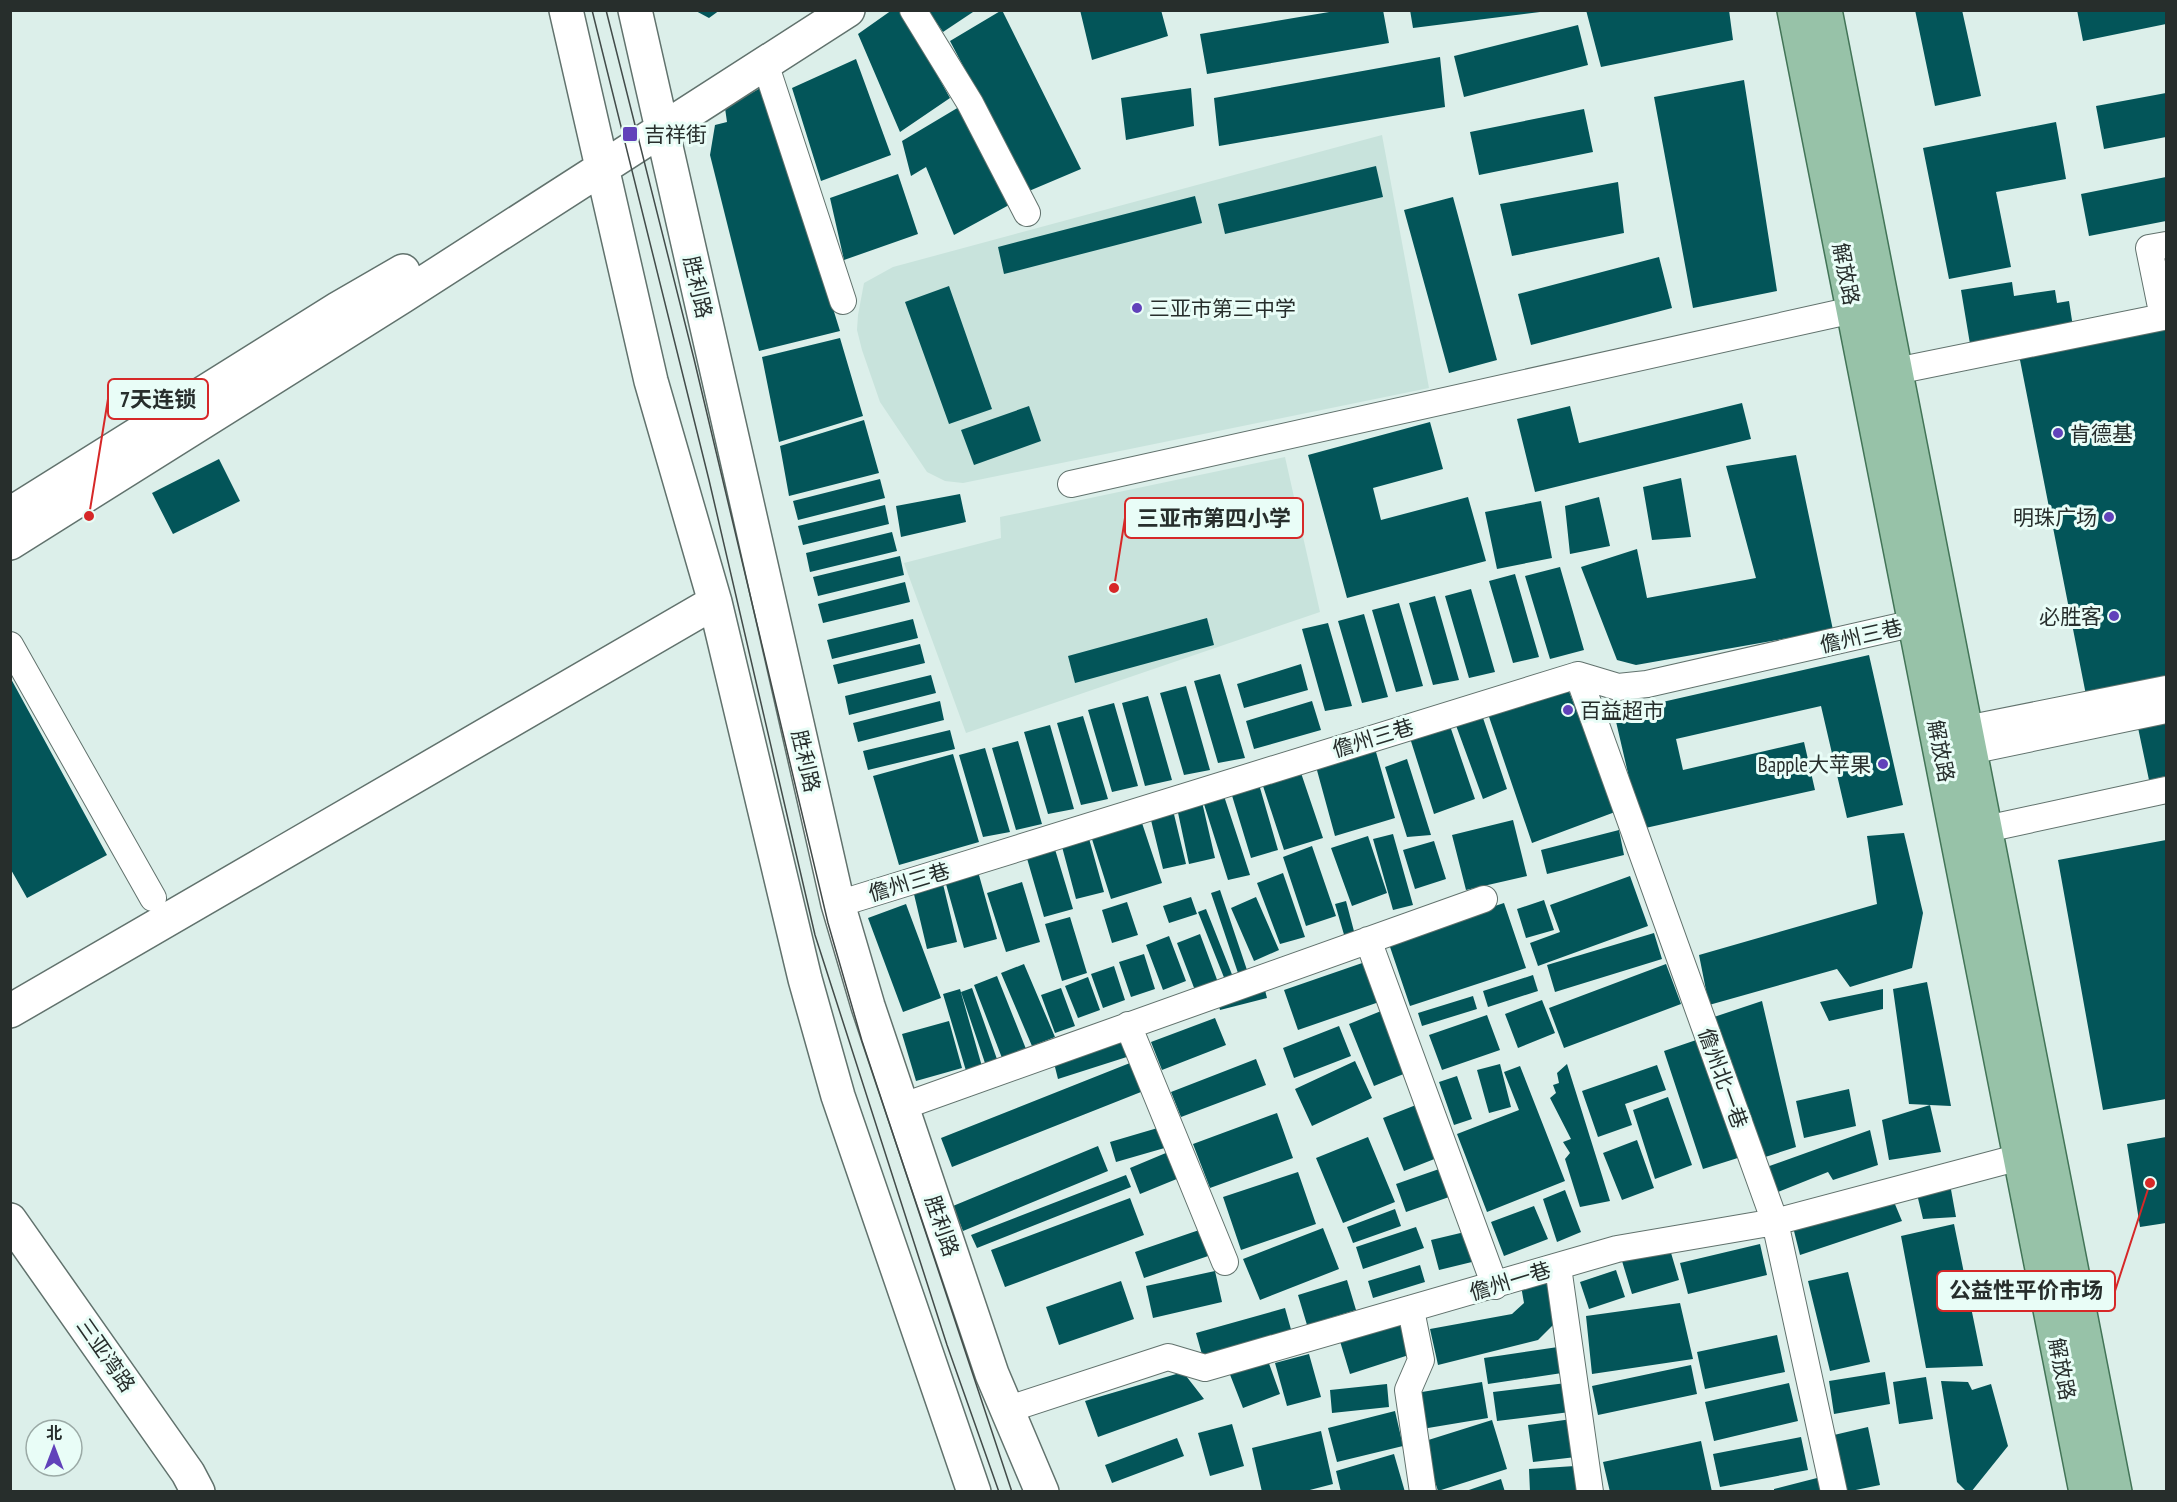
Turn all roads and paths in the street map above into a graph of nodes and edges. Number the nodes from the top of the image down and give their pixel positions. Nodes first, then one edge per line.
1 (566, 10) edge
2 (634, 10) edge
3 (812, 10) edge
4 (848, 10) edge
5 (913, 10) edge
6 (1794, 10) edge
7 (1825, 10) edge
8 (765, 63) junction
9 (660, 118) junction
10 (600, 157) junction
11 (1028, 213) dead end
12 (2166, 245) edge
13 (843, 301) dead end
14 (1852, 310) junction
15 (1896, 371) junction
16 (1071, 484) dead end
17 (10, 514) edge
18 (10, 543) edge
19 (715, 602) junction
20 (1916, 623) junction
21 (10, 645) edge
22 (1578, 675) junction
23 (2166, 689) edge
24 (2166, 710) edge
25 (1968, 740) junction
26 (2166, 790) edge
27 (1986, 829) junction
28 (153, 898) dead end
29 (1484, 899) dead end
30 (838, 904) junction
31 (1368, 940) junction
32 (10, 1011) edge
33 (1128, 1025) junction
34 (901, 1107) junction
35 (2020, 1157) junction
36 (10, 1220) edge
37 (1775, 1222) junction
38 (1225, 1262) dead end
39 (1558, 1267) junction
40 (1495, 1286) junction
41 (1411, 1310) junction
42 (1006, 1410) junction
43 (198, 1491) edge
44 (974, 1491) edge
45 (1042, 1491) edge
46 (1423, 1491) edge
47 (1590, 1491) edge
48 (1834, 1491) edge
49 (2086, 1491) edge
50 (2115, 1491) edge

1 - 10 main road
2 - 9 main road, 胜利路
3 - 9 main road
4 - 8 main road
5 - 11 street
6 - 14 main road, 解放路
7 - 15 main road, 解放路
8 - 9 main road
8 - 13 street
9 - 10 main road
9 - 30 main road, 胜利路
10 - 17 main road
10 - 18 main road
10 - 19 main road
12 - 15 street
14 - 16 street
14 - 20 main road, 解放路
15 - 25 main road, 解放路
19 - 32 main road
19 - 44 main road
20 - 22 street, 儋州三巷
20 - 35 main road, 解放路
21 - 28 street
22 - 30 street, 儋州三巷
22 - 37 street, 儋州北一巷
23 - 25 street
24 - 25 street
25 - 27 main road, 解放路
26 - 27 street
27 - 50 main road, 解放路
29 - 31 street
30 - 34 main road, 胜利路
31 - 33 street
31 - 40 street
33 - 34 street
33 - 38 street
34 - 42 main road, 胜利路
35 - 37 street, 儋州一巷
35 - 49 main road, 解放路
36 - 43 main road, 三亚湾路
37 - 39 street, 儋州一巷
37 - 48 street, 儋州北一巷
39 - 40 street, 儋州一巷
39 - 47 street
40 - 41 street, 儋州一巷
41 - 42 street, 儋州一巷
41 - 46 street
42 - 45 main road, 胜利路

